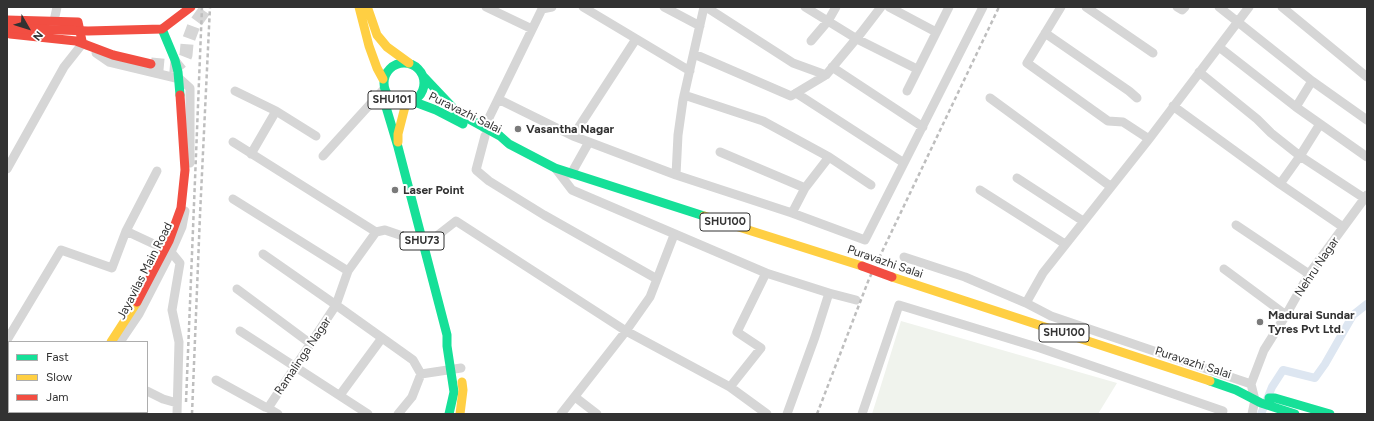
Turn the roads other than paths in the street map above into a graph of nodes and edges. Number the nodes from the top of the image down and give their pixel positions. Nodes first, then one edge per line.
1 (57, 7) edge
2 (191, 7) edge
3 (359, 7) edge
4 (367, 7) edge
5 (486, 7) edge
6 (552, 7) edge
7 (583, 7) edge
8 (664, 7) edge
9 (705, 7) edge
10 (805, 7) edge
11 (836, 7) edge
12 (881, 7) edge
13 (889, 7) edge
14 (949, 7) edge
15 (983, 7) edge
16 (1061, 7) edge
17 (1086, 7) edge
18 (1178, 7) edge
19 (1185, 7) edge
20 (1219, 7) edge
21 (1249, 7) edge
22 (1282, 7) edge
23 (7, 20) edge
24 (54, 21) junction
25 (828, 21) junction
26 (1238, 22) junction
27 (700, 26) junction
28 (7, 28) edge
29 (162, 29) junction
30 (532, 29) junction
31 (936, 32) junction
32 (1045, 33) junction
33 (7, 34) edge
34 (636, 39) junction
35 (857, 39) junction
36 (811, 41) dead end
37 (83, 43) junction
38 (1219, 48) junction
39 (1154, 53) dead end
40 (694, 54) junction
41 (409, 63) junction
42 (151, 64) tunnel mouth
43 (832, 67) junction
44 (917, 69) junction
45 (690, 71) junction
46 (1199, 72) junction
47 (826, 75) junction
48 (423, 76) junction
49 (1367, 77) edge
50 (383, 79) junction
51 (1312, 80) junction
52 (907, 90) dead end
53 (235, 91) dead end
54 (385, 92) junction
55 (796, 93) junction
56 (684, 95) junction
57 (990, 98) dead end
58 (1137, 98) dead end
59 (498, 99) junction
60 (409, 102) junction
61 (1173, 106) junction
62 (1296, 107) junction
63 (276, 111) junction
64 (1367, 120) edge
65 (1320, 124) junction
66 (923, 127) junction
67 (484, 132) junction
68 (316, 136) dead end
69 (573, 136) junction
70 (1149, 139) junction
71 (233, 142) dead end
72 (589, 142) junction
73 (398, 147) junction
74 (720, 152) dead end
75 (251, 154) junction
76 (323, 156) dead end
77 (1300, 156) junction
78 (829, 157) junction
79 (1367, 157) edge
80 (904, 163) junction
81 (556, 168) junction
82 (7, 169) edge
83 (158, 171) dead end
84 (571, 174) junction
85 (676, 174) junction
86 (1017, 178) dead end
87 (1280, 184) junction
88 (870, 185) dead end
89 (1110, 186) junction
90 (805, 188) junction
91 (980, 190) dead end
92 (1366, 197) edge
93 (233, 199) dead end
94 (792, 213) junction
95 (1083, 221) junction
96 (1236, 225) dead end
97 (1343, 227) junction
98 (126, 231) junction
99 (376, 232) junction
100 (674, 235) junction
101 (1065, 244) junction
102 (423, 245) junction
103 (171, 252) junction
104 (263, 254) dead end
105 (904, 256) dead end
106 (1224, 269) dead end
107 (348, 271) junction
108 (766, 273) junction
109 (1309, 274) junction
110 (657, 279) junction
111 (237, 289) dead end
112 (829, 293) junction
113 (856, 300) dead end
114 (1026, 303) junction
115 (336, 305) junction
116 (1286, 315) junction
117 (240, 330) dead end
118 (626, 331) junction
119 (382, 338) junction
120 (7, 340) edge
121 (112, 341) edge
122 (121, 341) edge
123 (310, 344) junction
124 (296, 367) junction
125 (456, 369) junction
126 (421, 374) junction
127 (216, 380) dead end
128 (1251, 384) junction
129 (730, 387) junction
130 (148, 392) edge
131 (340, 395) junction
132 (575, 397) junction
133 (1262, 402) junction
134 (177, 403) junction
135 (265, 410) edge
136 (1225, 413) edge
137 (177, 414) edge
138 (278, 414) edge
139 (368, 414) edge
140 (398, 414) edge
141 (449, 414) edge
142 (460, 414) edge
143 (561, 414) edge
144 (597, 414) edge
145 (766, 414) edge
146 (788, 414) edge
147 (862, 414) edge
148 (1252, 414) edge
149 (1295, 414) edge
150 (1330, 414) edge

1 - 24 street
2 - 29 main road, bridge
3 - 50 main road, SHU101
4 - 41 main road, SHU101
5 - 30 street
6 - 30 street
7 - 34 street
8 - 27 street
9 - 27 street
9 - 47 street
10 - 25 street
11 - 25 street
12 - 35 street
13 - 31 street
14 - 31 street
15 - 66 street
16 - 32 street
17 - 39 street
18 - 19 street
20 - 26 street
21 - 26 street
22 - 49 street
23 - 24 main road
24 - 37 main road
25 - 35 street
25 - 36 street
26 - 38 street
26 - 51 street
27 - 40 street
28 - 29 main road, bridge
29 - 121 main road, Jayavilas Main Road, bridge
30 - 59 street
31 - 44 street
32 - 58 street
32 - 70 street
33 - 37 main road
34 - 45 street
34 - 69 street
35 - 43 street
35 - 44 street
37 - 42 main road
37 - 82 street
37 - 103 street, Jayavilas Main Road
38 - 46 street
38 - 62 street
40 - 45 street
40 - 55 street
41 - 48 main road, SHU101
41 - 50 main road, SHU101
43 - 47 street
43 - 66 street
44 - 52 street
45 - 56 street
46 - 61 street
46 - 77 street
47 - 55 street
48 - 60 main road, SHU101
48 - 67 main road, Puravazhi Salai / SHU100
50 - 54 main road, SHU101
51 - 62 street
51 - 64 street
53 - 63 street
54 - 60 main road, SHU101
54 - 73 main road, SHU73
54 - 76 street
55 - 80 street
56 - 78 street
56 - 85 street
57 - 89 street
59 - 67 street
59 - 69 street
60 - 67 main road, Puravazhi Salai / SHU100
60 - 73 main road, SHU73
61 - 70 street
61 - 87 street
62 - 65 street
63 - 68 street
63 - 75 street
65 - 77 street
65 - 79 street
66 - 80 street
67 - 81 main road, Puravazhi Salai / SHU100
67 - 110 street
69 - 72 street
70 - 89 street
71 - 75 street
72 - 84 street
72 - 85 street
73 - 102 main road, SHU73
74 - 90 street
75 - 99 street
77 - 87 street
77 - 92 street
78 - 88 street
78 - 90 street
80 - 94 street
81 - 84 main road, Puravazhi Salai / SHU100
81 - 100 street
83 - 98 street
84 - 133 main road, Puravazhi Salai / SHU100, bridge
85 - 94 street
86 - 95 street
87 - 97 street
89 - 95 street
90 - 94 street
91 - 101 street
92 - 97 street, Nehru Nagar
93 - 107 street
95 - 101 street
96 - 109 street
97 - 109 street, Nehru Nagar
98 - 103 street
98 - 120 street
99 - 102 street
99 - 107 street
100 - 108 street
100 - 110 street
101 - 114 street
102 - 118 street
102 - 125 main road, SHU73
103 - 122 street, Jayavilas Main Road
103 - 134 street
104 - 115 street
105 - 114 street
106 - 116 street
107 - 115 street
108 - 112 street
108 - 129 street
109 - 116 street, Nehru Nagar
110 - 118 street
111 - 123 street
112 - 113 street
112 - 146 street
114 - 128 street
115 - 119 street, Ramalinga Nagar
115 - 123 street, Ramalinga Nagar
116 - 128 street, Nehru Nagar
117 - 124 street
118 - 129 street
118 - 132 street
119 - 126 street, Ramalinga Nagar
119 - 131 street
123 - 124 street, Ramalinga Nagar
124 - 131 street
124 - 135 street, Ramalinga Nagar
125 - 126 street
125 - 141 main road, SHU73
125 - 142 main road, SHU73
126 - 140 street
127 - 135 street
128 - 133 street
129 - 145 street
130 - 134 street
131 - 139 street
132 - 143 street
132 - 144 street
133 - 148 street
133 - 149 main road, Puravazhi Salai / SHU100
133 - 150 main road, Puravazhi Salai / SHU100
134 - 137 street
135 - 138 street
136 - 147 street

